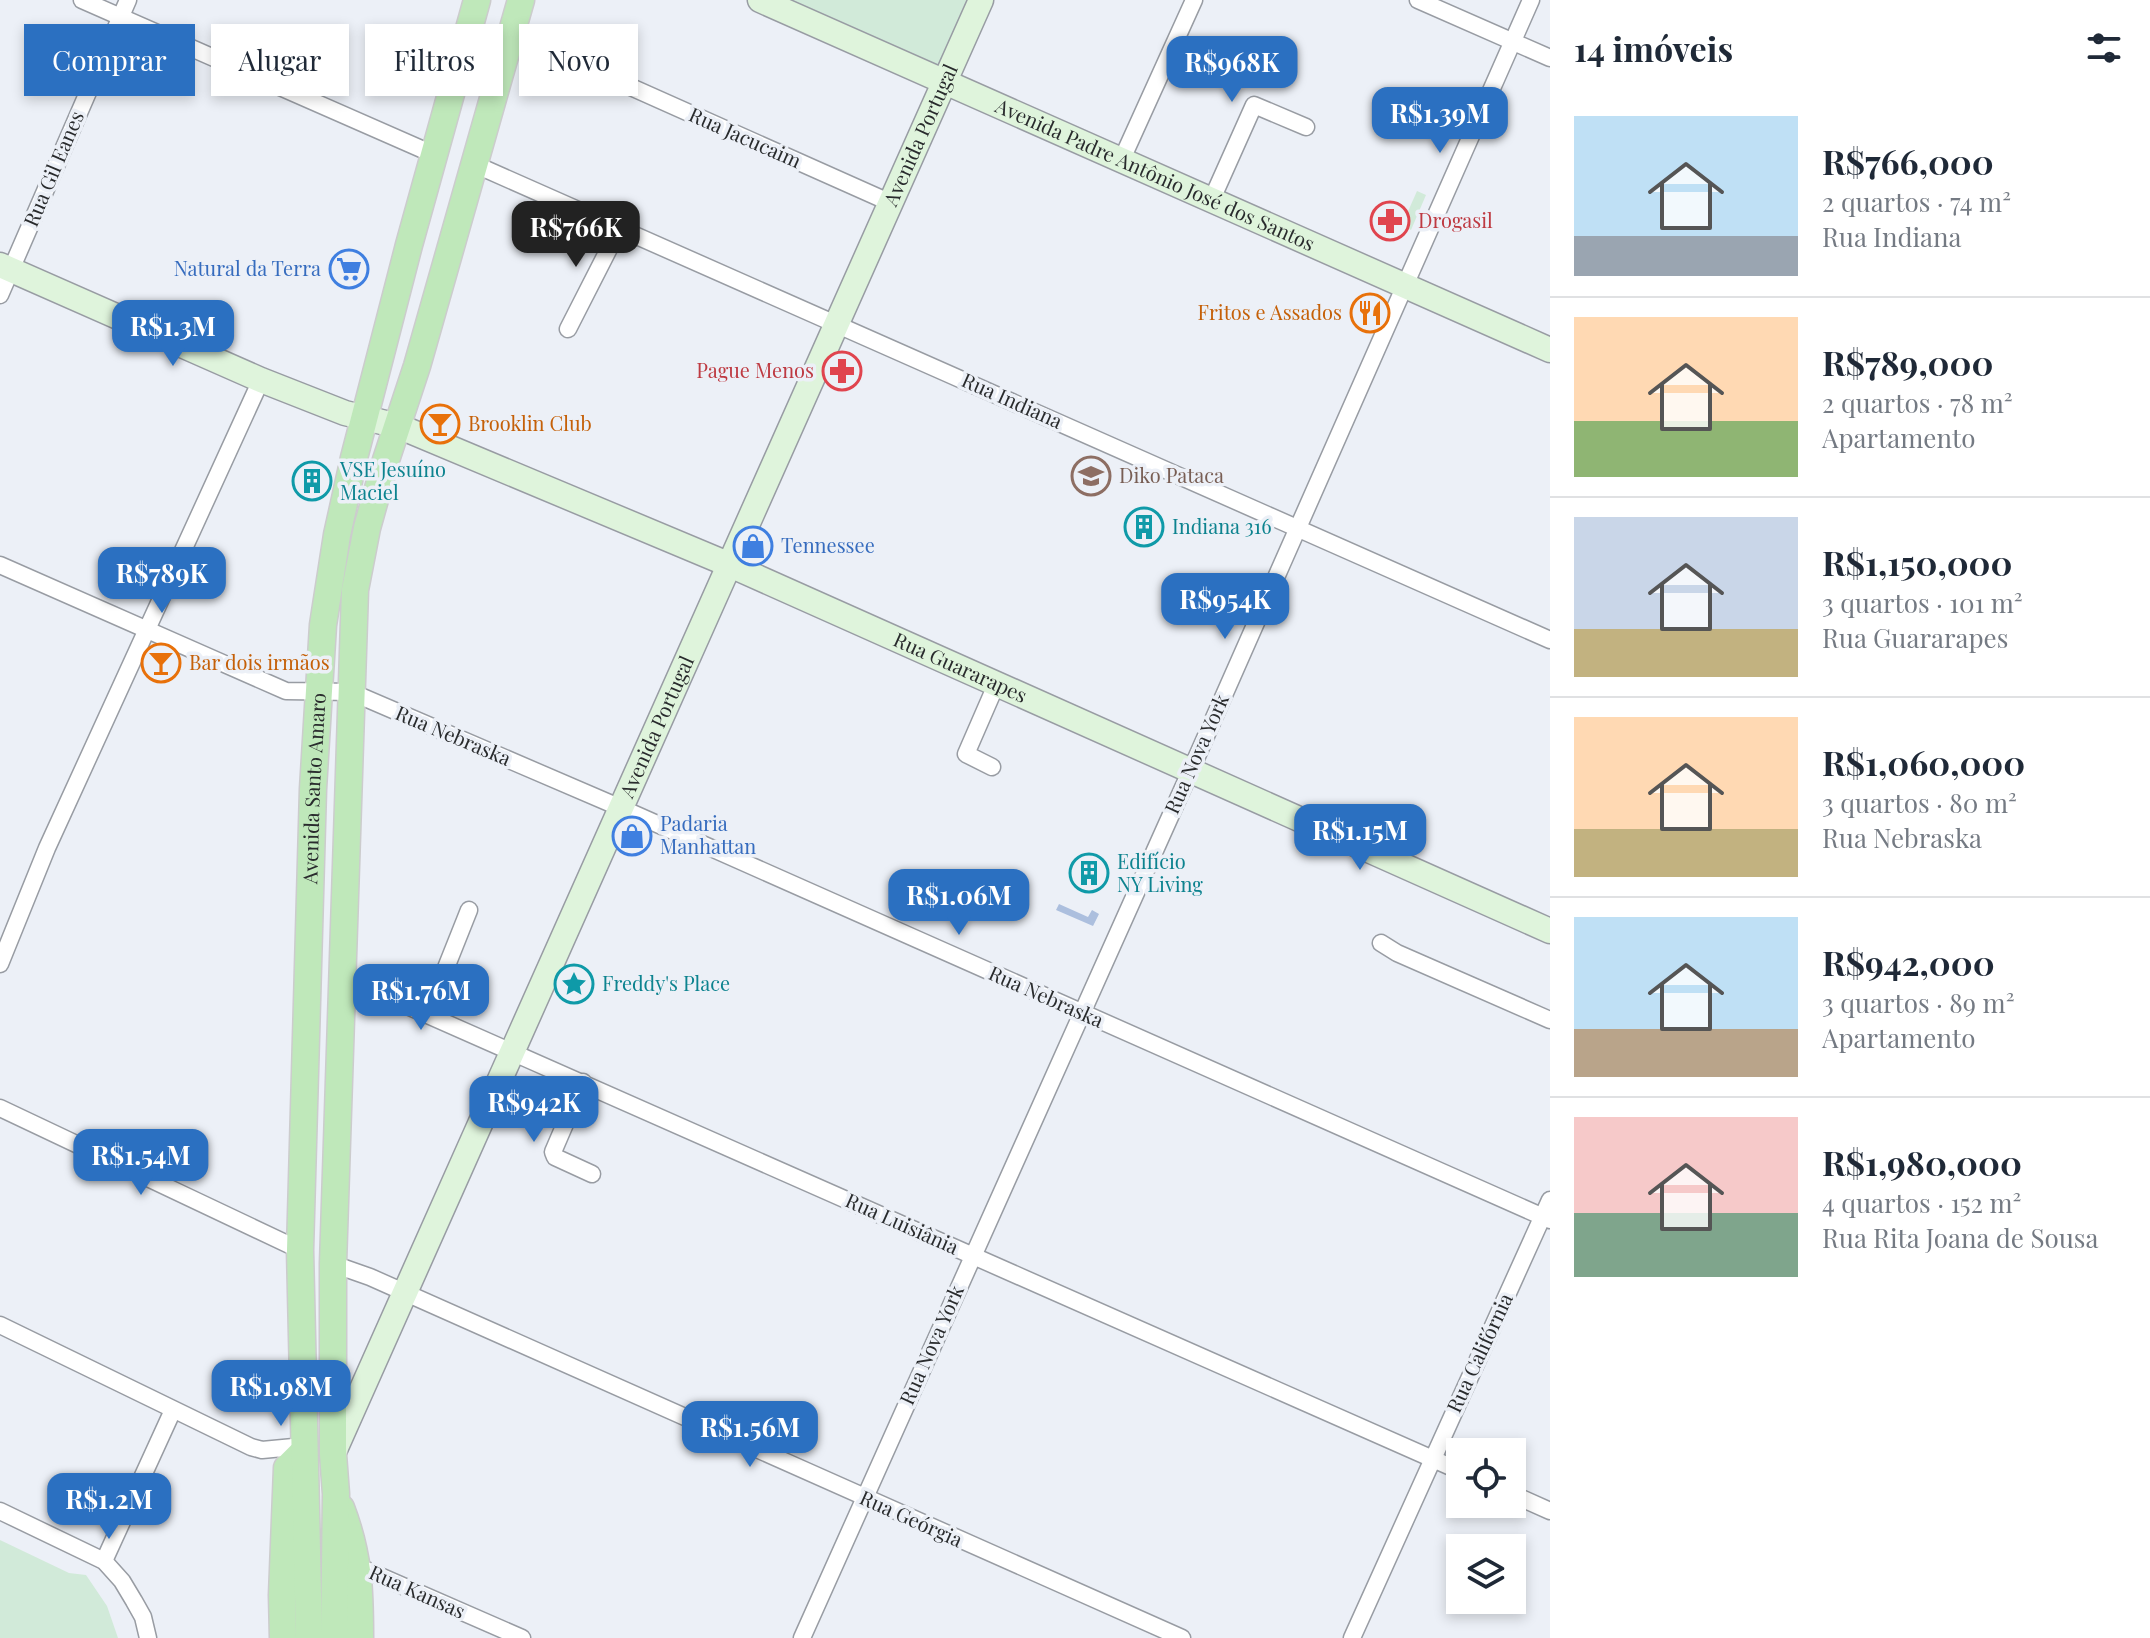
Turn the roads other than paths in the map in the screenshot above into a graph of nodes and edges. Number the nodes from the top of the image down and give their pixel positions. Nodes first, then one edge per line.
1 (82, 0) edge
2 (128, 0) edge
3 (477, 0) edge
4 (521, 0) edge
5 (760, 0) edge
6 (981, 0) edge
7 (1194, 0) edge
8 (1418, 0) edge
9 (1531, 0) edge
10 (120, 17) junction
11 (512, 34) junction
12 (1512, 42) junction
13 (1550, 58) edge
14 (945, 82) junction
15 (1306, 127) dead end
16 (435, 155) junction
17 (1122, 159) junction
18 (474, 164) junction
19 (1212, 199) junction
20 (891, 203) junction
21 (620, 227) junction
22 (5, 268) edge
23 (1405, 284) junction
24 (0, 295) edge
25 (838, 324) junction
26 (568, 329) dead end
27 (1550, 350) edge
28 (261, 380) junction
29 (398, 426) junction
30 (360, 432) junction
31 (1298, 527) junction
32 (0, 565) edge
33 (730, 565) junction
34 (148, 631) junction
35 (1550, 640) edge
36 (996, 685) junction
37 (351, 692) junction
38 (318, 693) junction
39 (992, 767) dead end
40 (1191, 770) junction
41 (621, 808) junction
42 (469, 910) dead end
43 (1550, 931) edge
44 (1381, 943) dead end
45 (0, 964) edge
46 (344, 978) junction
47 (428, 1013) junction
48 (1080, 1013) junction
49 (1550, 1020) edge
50 (513, 1051) junction
51 (583, 1082) junction
52 (0, 1108) edge
53 (592, 1174) dead end
54 (1550, 1200) edge
55 (1547, 1218) edge
56 (300, 1250) junction
57 (972, 1256) junction
58 (333, 1264) junction
59 (406, 1294) junction
60 (0, 1325) edge
61 (173, 1410) junction
62 (304, 1449) junction
63 (333, 1454) junction
64 (1431, 1459) junction
65 (1446, 1465) edge
66 (336, 1494) junction
67 (863, 1498) junction
68 (1526, 1500) edge
69 (0, 1511) edge
70 (1550, 1511) edge
71 (104, 1561) junction
72 (357, 1566) junction
73 (321, 1592) junction
74 (148, 1638) edge
75 (283, 1638) edge
76 (309, 1638) edge
77 (334, 1638) edge
78 (360, 1638) edge
79 (522, 1638) edge
80 (802, 1638) edge
81 (1182, 1638) edge
82 (1352, 1638) edge

1 - 10 street
2 - 10 street, Rua Gil Eanes
3 - 16 main road, Avenida Santo Amaro
4 - 11 main road, Avenida Santo Amaro
5 - 14 street, Avenida Padre Antônio José dos Santos
6 - 14 street, Avenida Portugal
7 - 17 street
8 - 12 street
9 - 12 street, Rua Nova York
10 - 16 street
10 - 22 street, Rua Gil Eanes
11 - 18 main road, Avenida Santo Amaro
11 - 20 street, Rua Jacucaim
12 - 13 street
12 - 23 street, Rua Nova York
14 - 17 street, Avenida Padre Antônio José dos Santos
14 - 20 street, Avenida Portugal
15 - 19 street
16 - 30 main road, Avenida Santo Amaro
17 - 19 street, Avenida Padre Antônio José dos Santos
18 - 21 street, Rua Indiana
18 - 29 main road, Avenida Santo Amaro
19 - 23 street, Avenida Padre Antônio José dos Santos
20 - 25 street, Avenida Portugal
21 - 25 street, Rua Indiana
21 - 26 street
22 - 24 street, Rua Gil Eanes
22 - 28 street, Rua Guararapes
23 - 27 street, Avenida Padre Antônio José dos Santos
23 - 31 street, Rua Nova York
25 - 31 street, Rua Indiana
25 - 33 street, Avenida Portugal
28 - 30 street, Rua Guararapes
28 - 34 street
29 - 30 street, Rua Guararapes
29 - 33 street, Rua Guararapes
29 - 37 main road, Avenida Santo Amaro
30 - 38 main road, Avenida Santo Amaro
31 - 35 street, Rua Indiana
31 - 40 street, Rua Nova York
32 - 34 street, Rua Nebraska
33 - 36 street, Rua Guararapes
33 - 41 street, Avenida Portugal
34 - 38 street, Rua Nebraska
34 - 45 street
36 - 39 street
36 - 40 street, Rua Guararapes
37 - 38 street, Rua Nebraska
37 - 41 street, Rua Nebraska
37 - 46 main road, Avenida Santo Amaro
38 - 56 main road, Avenida Santo Amaro
40 - 43 street, Rua Guararapes
40 - 48 street, Rua Nova York
41 - 48 street, Rua Nebraska
41 - 50 street, Avenida Portugal
42 - 47 street
44 - 49 street
46 - 47 street, Rua Luisiânia
46 - 58 main road, Avenida Santo Amaro
47 - 50 street, Rua Luisiânia
48 - 55 street, Rua Nebraska
48 - 57 street, Rua Nova York
50 - 51 street, Rua Luisiânia
50 - 59 street, Avenida Portugal
51 - 53 street
51 - 57 street, Rua Luisiânia
52 - 56 street
54 - 55 street, Rua Califórnia
55 - 64 street, Rua Califórnia
56 - 62 main road, Avenida Santo Amaro
57 - 64 street, Rua Luisiânia
57 - 67 street, Rua Nova York
58 - 59 street, Rua Geórgia
58 - 63 main road, Avenida Santo Amaro
59 - 63 street, Avenida Portugal
59 - 67 street, Rua Geórgia
60 - 61 street
61 - 62 street
61 - 71 street
62 - 73 main road, Avenida Santo Amaro
62 - 75 main road
63 - 66 main road, Avenida Santo Amaro
64 - 65 street, Rua Luisiânia
64 - 82 street, Rua Califórnia
66 - 72 main road
66 - 73 main road, Avenida Santo Amaro
67 - 80 street, Rua Nova York
67 - 81 street, Rua Geórgia
68 - 70 street
69 - 71 street
71 - 74 street
72 - 78 main road
72 - 79 street, Rua Kansas
73 - 76 main road
73 - 77 main road

